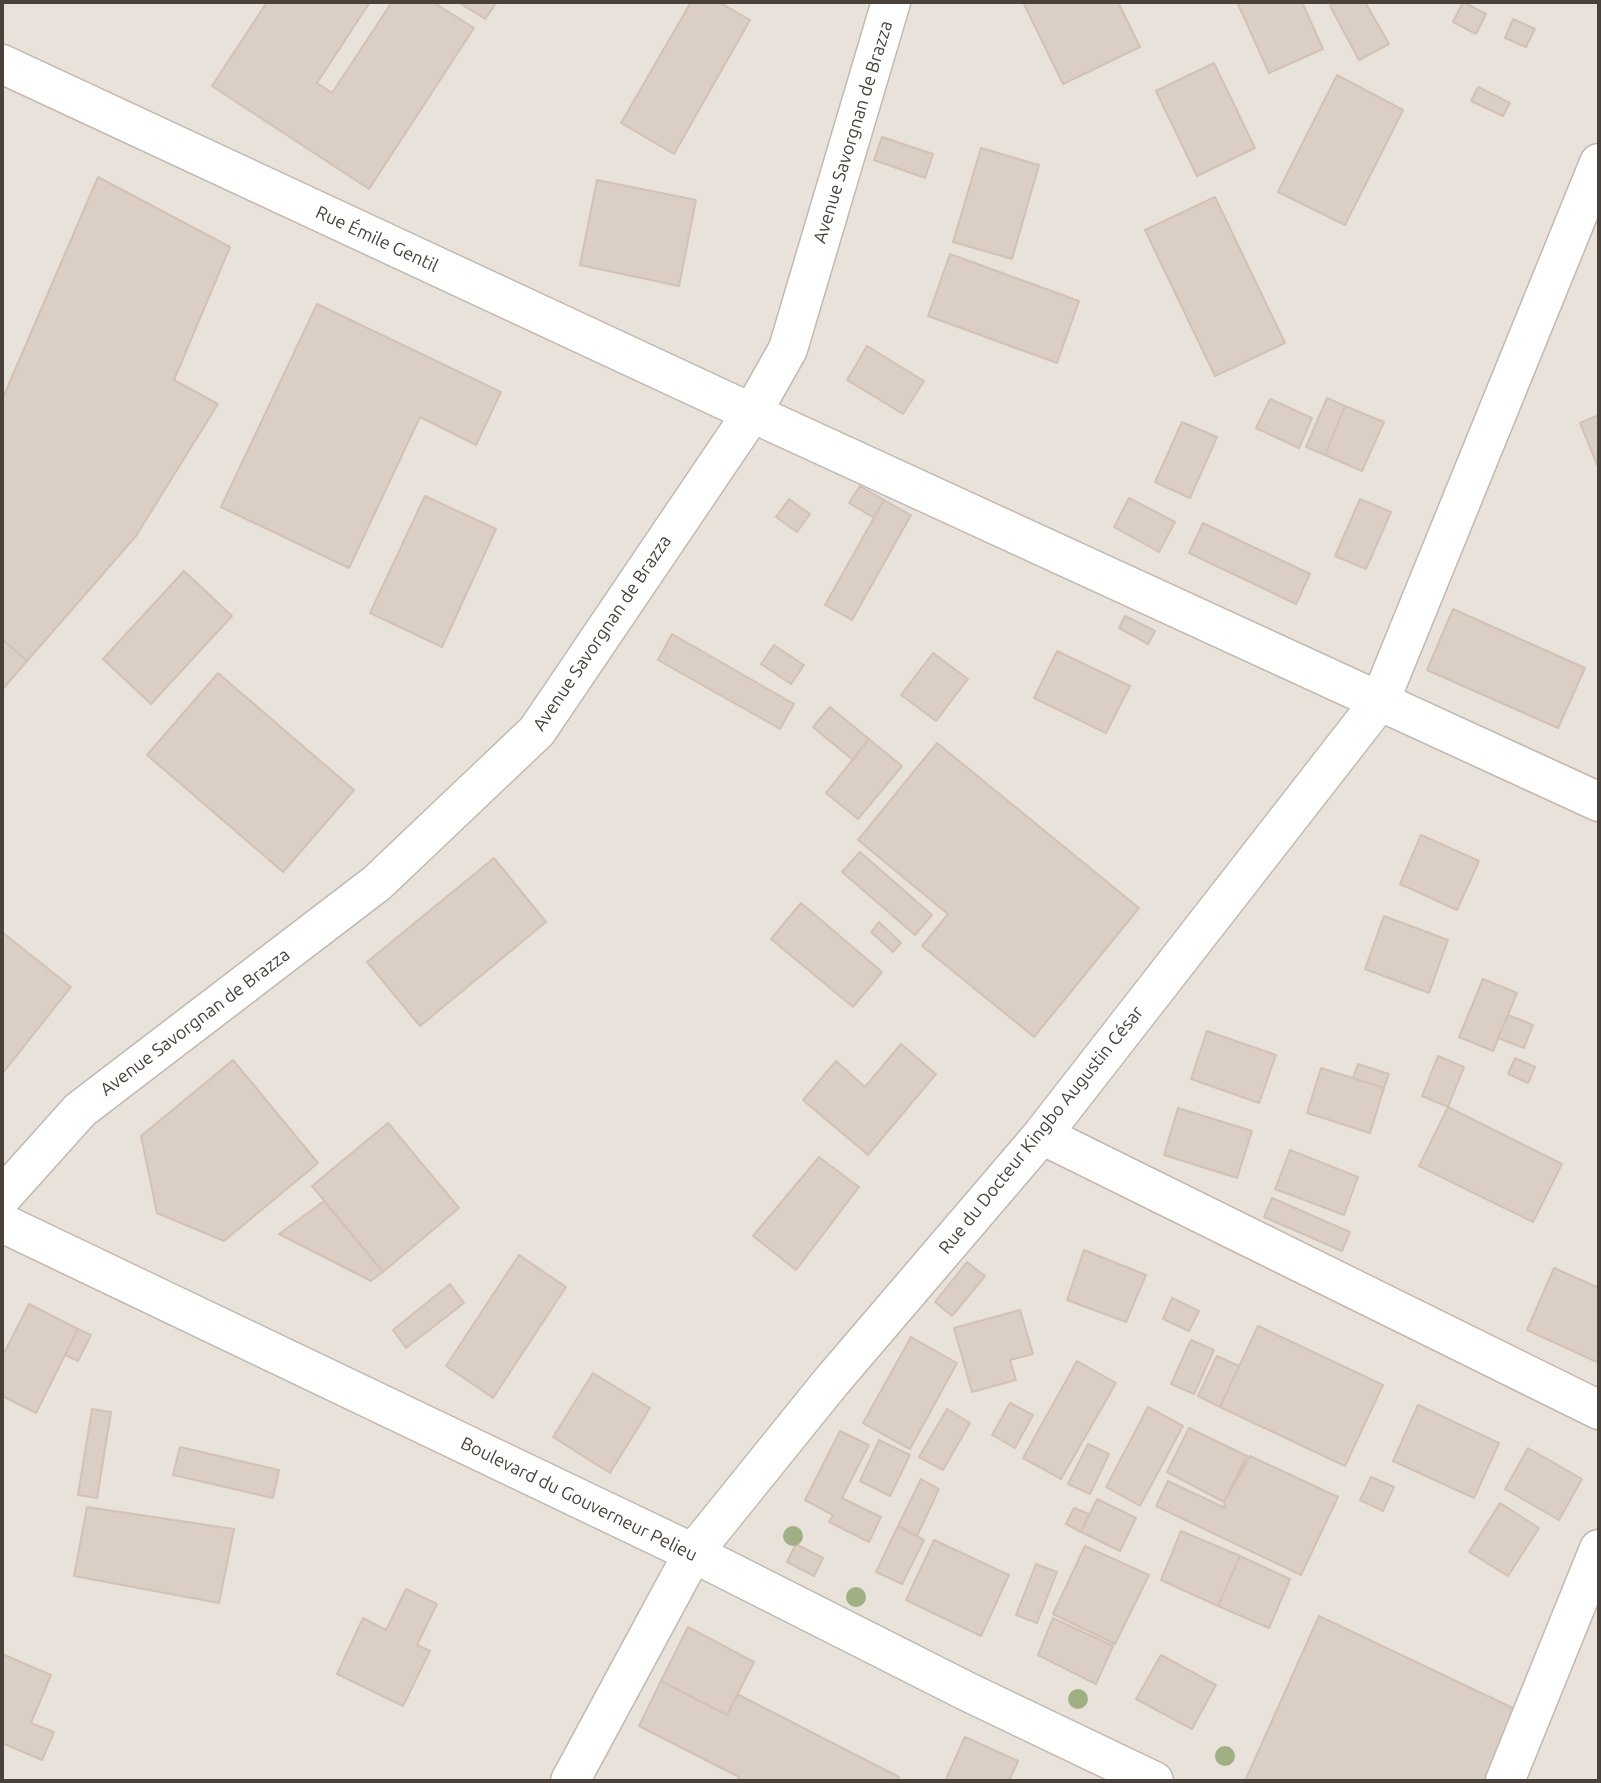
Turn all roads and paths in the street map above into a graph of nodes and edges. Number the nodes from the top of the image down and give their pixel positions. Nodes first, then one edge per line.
1 (891, 2) edge
2 (2, 64) edge
3 (1599, 163) edge
4 (752, 414) junction
5 (1380, 701) junction
6 (1599, 802) edge
7 (1042, 1135) junction
8 (2, 1196) edge
9 (2, 1223) edge
10 (1599, 1410) edge
11 (1599, 1549) edge
12 (693, 1553) junction
13 (570, 1781) edge
14 (1154, 1781) edge
15 (1504, 1781) edge

1 - 4 street, Avenue Savorgnan de Brazza
2 - 4 street, Rue Émile Gentil
3 - 5 street, Rue du Docteur Kingbo Augustin César
4 - 5 street, Rue Émile Gentil
4 - 8 street, Avenue Savorgnan de Brazza
5 - 6 street, Rue Émile Gentil
5 - 7 street, Rue du Docteur Kingbo Augustin César
7 - 10 street
7 - 12 street, Rue du Docteur Kingbo Augustin César
9 - 12 street, Boulevard du Gouverneur Pelieu
11 - 15 street
12 - 13 street, Rue du Docteur Kingbo Augustin César
12 - 14 street, Boulevard du Gouverneur Pelieu

